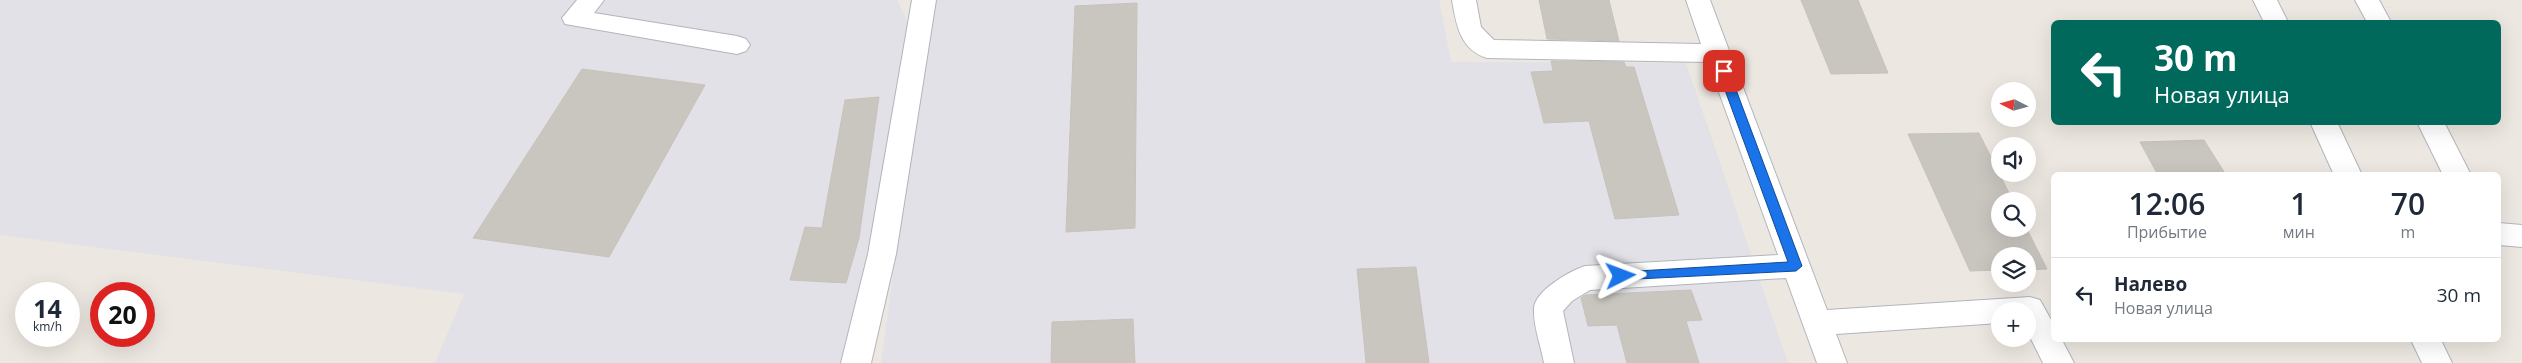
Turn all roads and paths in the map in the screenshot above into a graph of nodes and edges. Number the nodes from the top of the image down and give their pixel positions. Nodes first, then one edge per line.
1 (592, 0) edge
2 (924, 0) edge
3 (1464, 0) edge
4 (1698, 0) edge
5 (2265, 0) edge
6 (2368, 0) edge
7 (2275, 20) edge
8 (2378, 20) edge
9 (737, 45) dead end
10 (1717, 53) junction
11 (2324, 125) edge
12 (2432, 125) edge
13 (2347, 172) edge
14 (2455, 172) edge
15 (2501, 234) edge
16 (2522, 236) edge
17 (1796, 266) junction
18 (1817, 323) junction
19 (2427, 342) edge
20 (856, 363) edge
21 (1559, 363) edge
22 (1832, 363) edge
23 (2059, 363) edge
24 (2438, 363) edge

1 - 9 street
2 - 20 street
3 - 10 street
4 - 10 street
5 - 7 street
6 - 8 street
10 - 17 street
11 - 13 street
12 - 14 street
15 - 16 street
17 - 18 street
17 - 21 street
18 - 22 street
18 - 23 street
19 - 24 street

